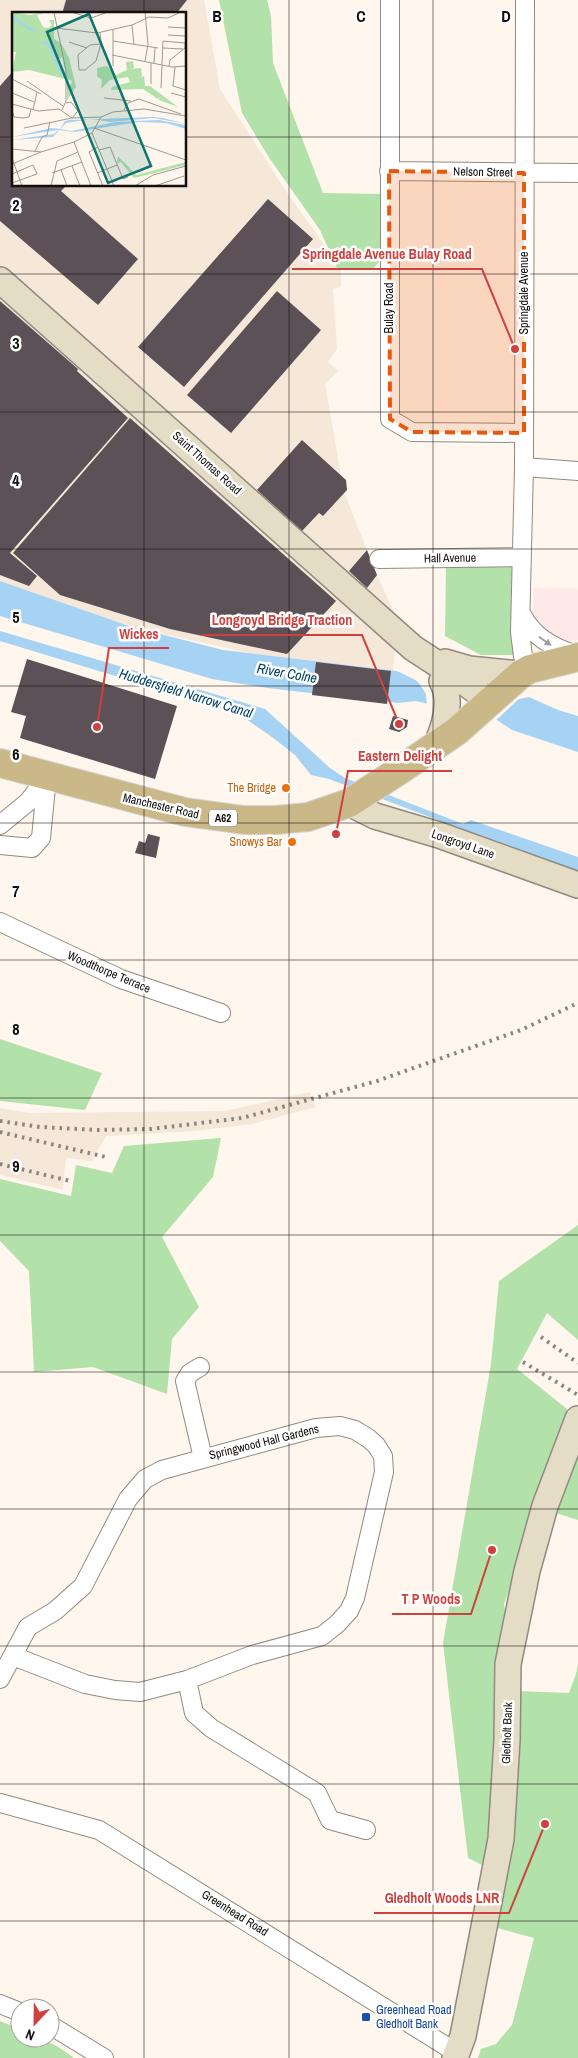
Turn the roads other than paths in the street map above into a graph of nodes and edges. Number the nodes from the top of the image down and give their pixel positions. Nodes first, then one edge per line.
1 (390, 0) edge
2 (525, 0) edge
3 (389, 170) junction
4 (524, 173) junction
5 (578, 173) edge
6 (0, 280) edge
7 (524, 433) junction
8 (524, 467) junction
9 (578, 470) edge
10 (522, 557) junction
11 (379, 559) dead end
12 (522, 615) junction
13 (420, 652) junction
14 (578, 656) edge
15 (525, 671) junction
16 (475, 704) junction
17 (0, 763) edge
18 (48, 777) junction
19 (352, 801) junction
20 (0, 825) edge
21 (0, 845) edge
22 (578, 885) edge
23 (0, 922) edge
24 (221, 1014) dead end
25 (200, 1367) dead end
26 (578, 1419) edge
27 (203, 1458) junction
28 (13, 1656) junction
29 (0, 1679) edge
30 (187, 1680) junction
31 (0, 1804) edge
32 (366, 1830) dead end
33 (60, 2031) edge
34 (456, 2055) edge
35 (104, 2058) edge

1 - 3 street, Bulay Road
2 - 4 street, Springdale Avenue
3 - 4 street, Nelson Street
3 - 7 street, Bulay Road
4 - 5 street, Nelson Street
4 - 7 street, Springdale Avenue
6 - 13 street, Saint Thomas Road
7 - 8 street, Springdale Avenue
8 - 9 street
8 - 10 street, Springdale Avenue
10 - 11 street, Hall Avenue
10 - 12 street, Springdale Avenue
12 -> 14 street
12 - 15 street, Springdale Avenue
13 - 15 street
13 - 16 street, Saint Thomas Road
13 - 16 street, Saint Thomas Road
14 - 15 main road, Manchester Road / A62
15 - 16 main road, Manchester Road / A62
16 - 19 main road, Manchester Road / A62
17 - 18 main road, Manchester Road / A62
18 - 19 main road, Manchester Road / A62
18 - 20 street
18 - 21 street
19 - 22 street, Longroyd Lane
23 - 24 street, Woodthorpe Terrace
25 - 27 street
26 - 34 street, Gledholt Bank
27 - 28 street, Springwood Hall Gardens
27 - 30 street, Springwood Hall Gardens
28 - 29 street, Springwood Hall Gardens
28 - 30 street, Springwood Hall Gardens
30 - 32 street
31 - 34 street, Greenhead Road
33 - 35 street

